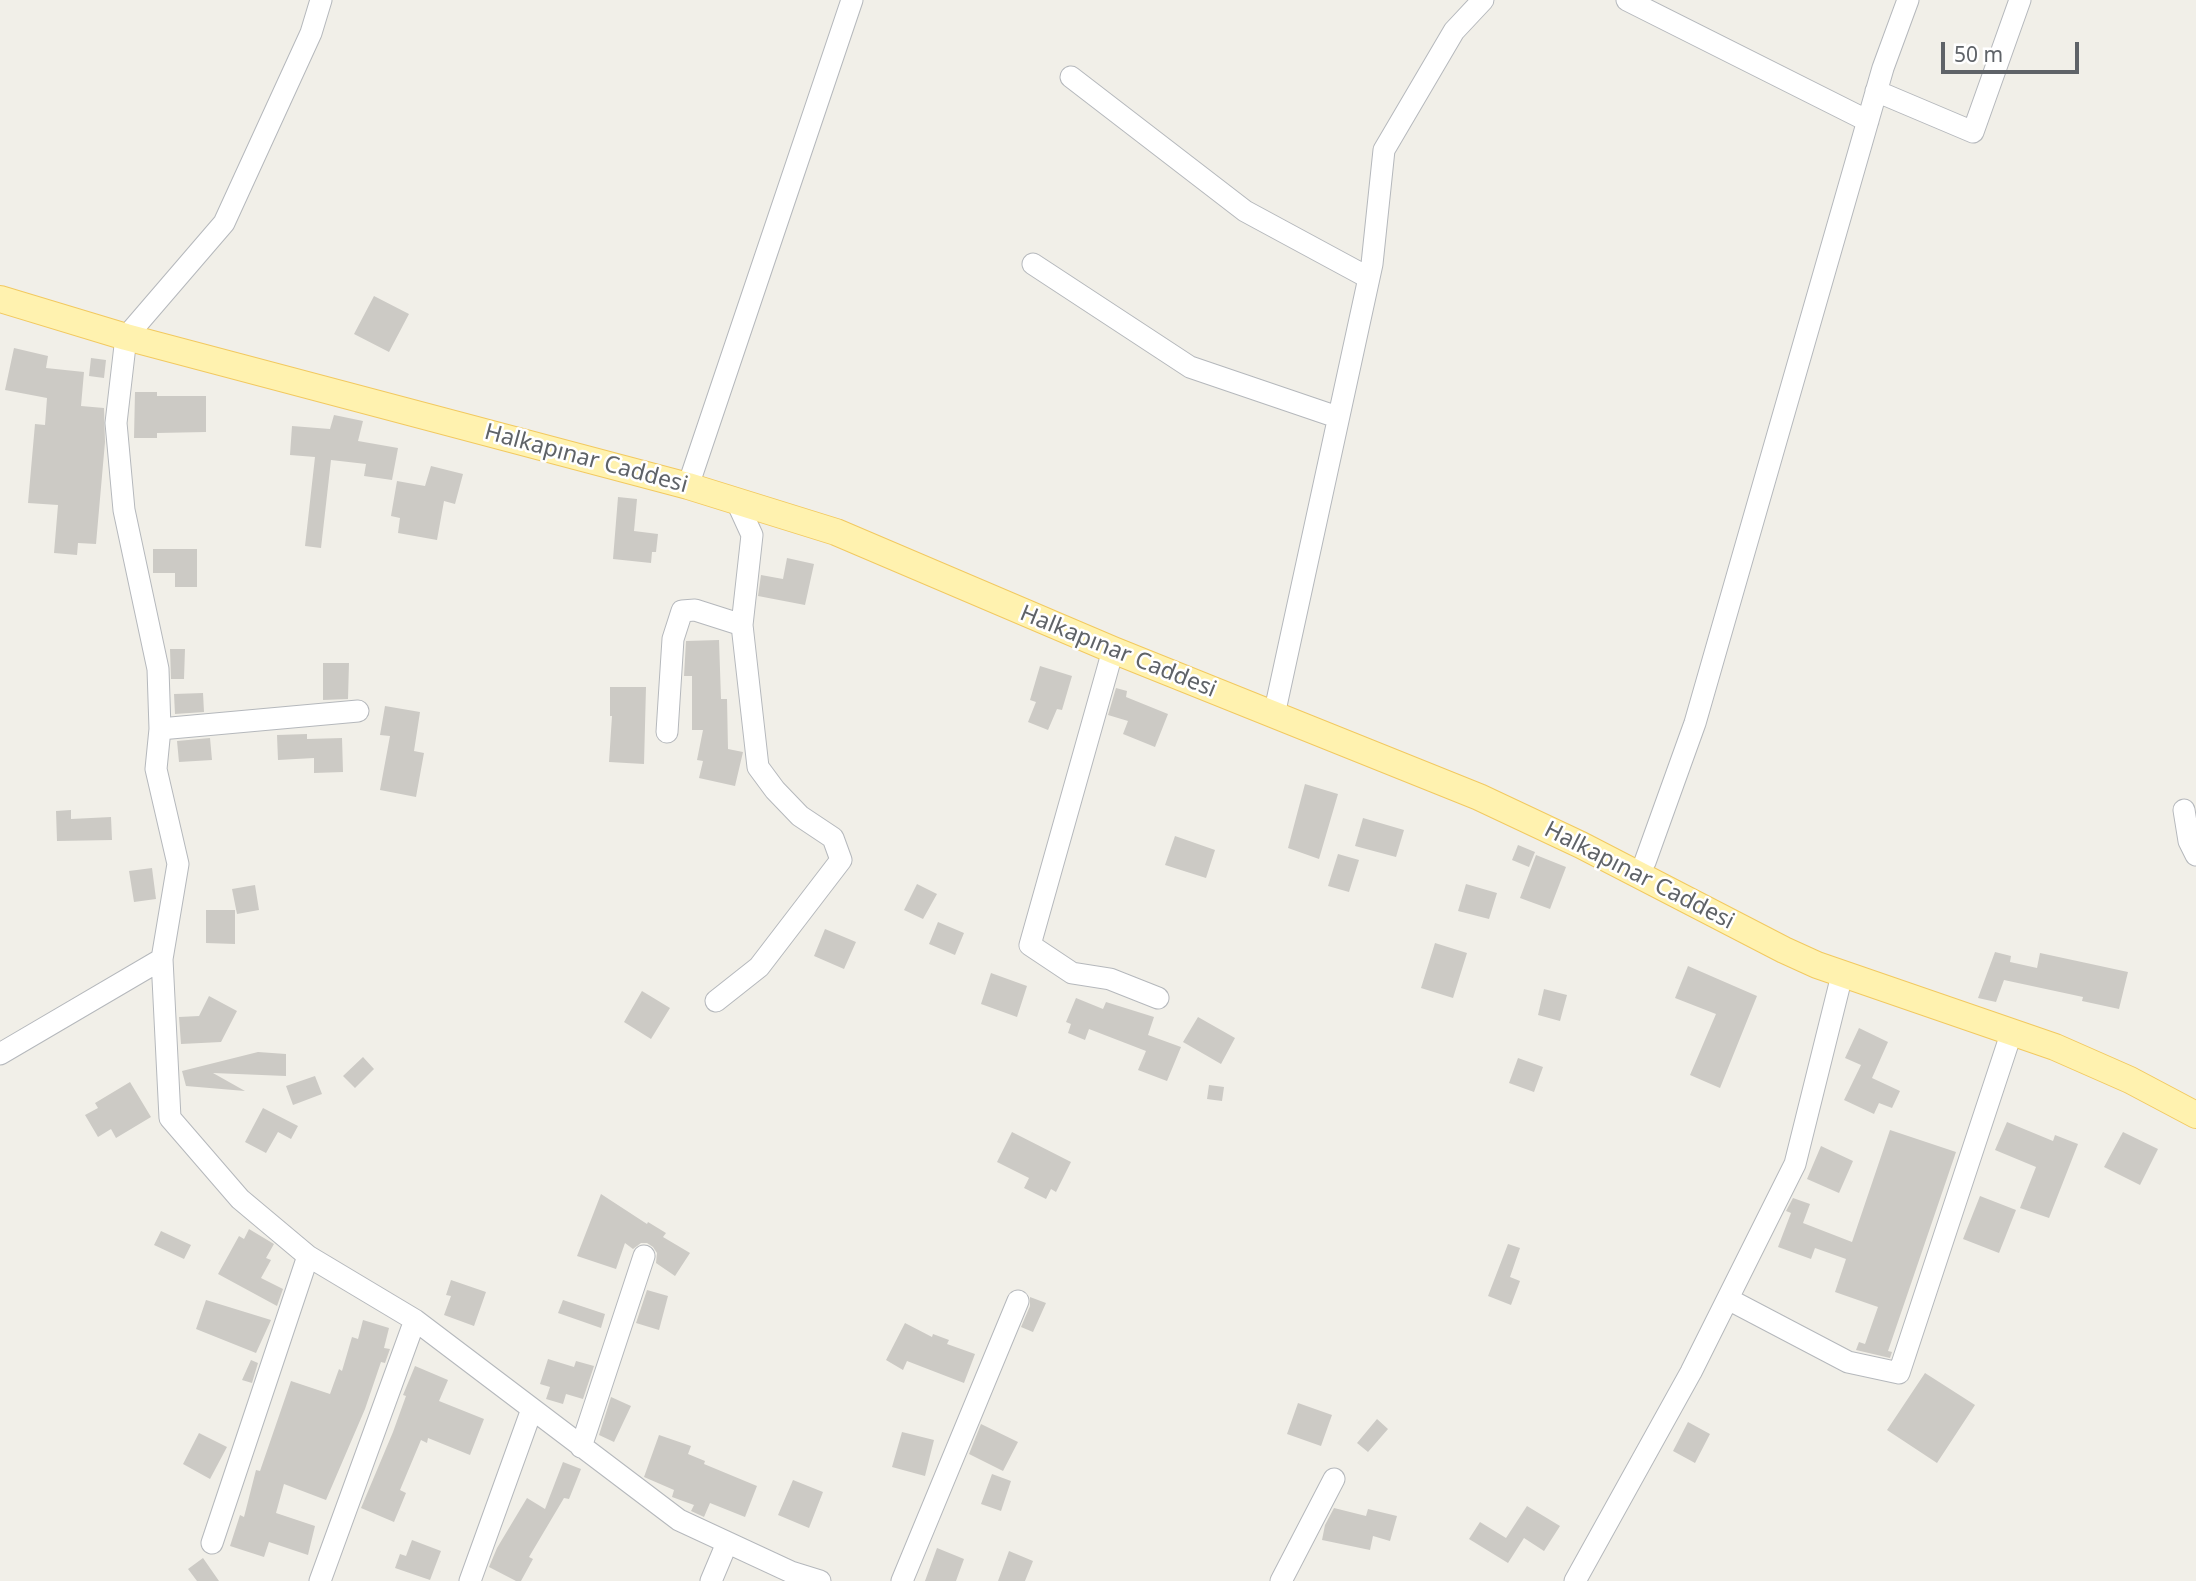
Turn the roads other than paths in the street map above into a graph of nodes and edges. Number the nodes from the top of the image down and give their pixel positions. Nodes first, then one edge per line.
1 (321, 0) edge
2 (852, 0) edge
3 (1483, 0) edge
4 (1627, 0) edge
5 (1908, 0) edge
6 (2020, 0) edge
7 (1071, 77) dead end
8 (1876, 91) junction
9 (1868, 121) junction
10 (1033, 264) dead end
11 (1368, 278) junction
12 (0, 299) edge
13 (126, 337) junction
14 (1337, 417) junction
15 (688, 486) junction
16 (736, 500) junction
17 (742, 625) junction
18 (1113, 650) junction
19 (358, 711) dead end
20 (1273, 715) junction
21 (160, 729) junction
22 (667, 732) dead end
23 (2184, 810) dead end
24 (2196, 855) edge
25 (1645, 862) dead end
26 (162, 959) junction
27 (1842, 975) junction
28 (1158, 998) dead end
29 (716, 1001) dead end
30 (2012, 1031) junction
31 (0, 1054) edge
32 (2196, 1115) edge
33 (308, 1256) junction
34 (644, 1256) dead end
35 (1728, 1298) junction
36 (1018, 1301) dead end
37 (415, 1320) junction
38 (531, 1409) junction
39 (582, 1447) junction
40 (1334, 1479) dead end
41 (212, 1543) dead end
42 (727, 1543) junction
43 (320, 1581) edge
44 (470, 1581) edge
45 (711, 1581) edge
46 (820, 1581) edge
47 (902, 1581) edge
48 (1281, 1581) edge
49 (1575, 1581) edge

1 - 13 street
2 - 15 street
3 - 11 street
4 - 9 street
5 - 8 street
6 - 8 street
7 - 11 street
8 - 9 street
9 - 25 street
10 - 14 street
11 - 14 street
12 - 13 main road, Halkapınar Caddesi
13 - 15 main road, Halkapınar Caddesi
13 - 21 street
14 - 20 street
15 - 16 main road, Halkapınar Caddesi
16 - 17 street
16 - 18 main road, Halkapınar Caddesi
17 - 22 street
17 - 29 street
18 - 20 main road, Halkapınar Caddesi
18 - 28 street
19 - 21 street
20 - 27 main road, Halkapınar Caddesi
21 - 26 street
23 - 24 street
26 - 31 street
26 - 33 street
27 - 30 main road, Halkapınar Caddesi
27 - 35 street
30 - 32 main road, Halkapınar Caddesi
30 - 35 street
33 - 37 street
33 - 41 street
34 - 39 street
35 - 49 street
36 - 47 street
37 - 38 street
37 - 43 street
38 - 39 street
38 - 44 street
39 - 42 street
40 - 48 street
42 - 45 street
42 - 46 street

